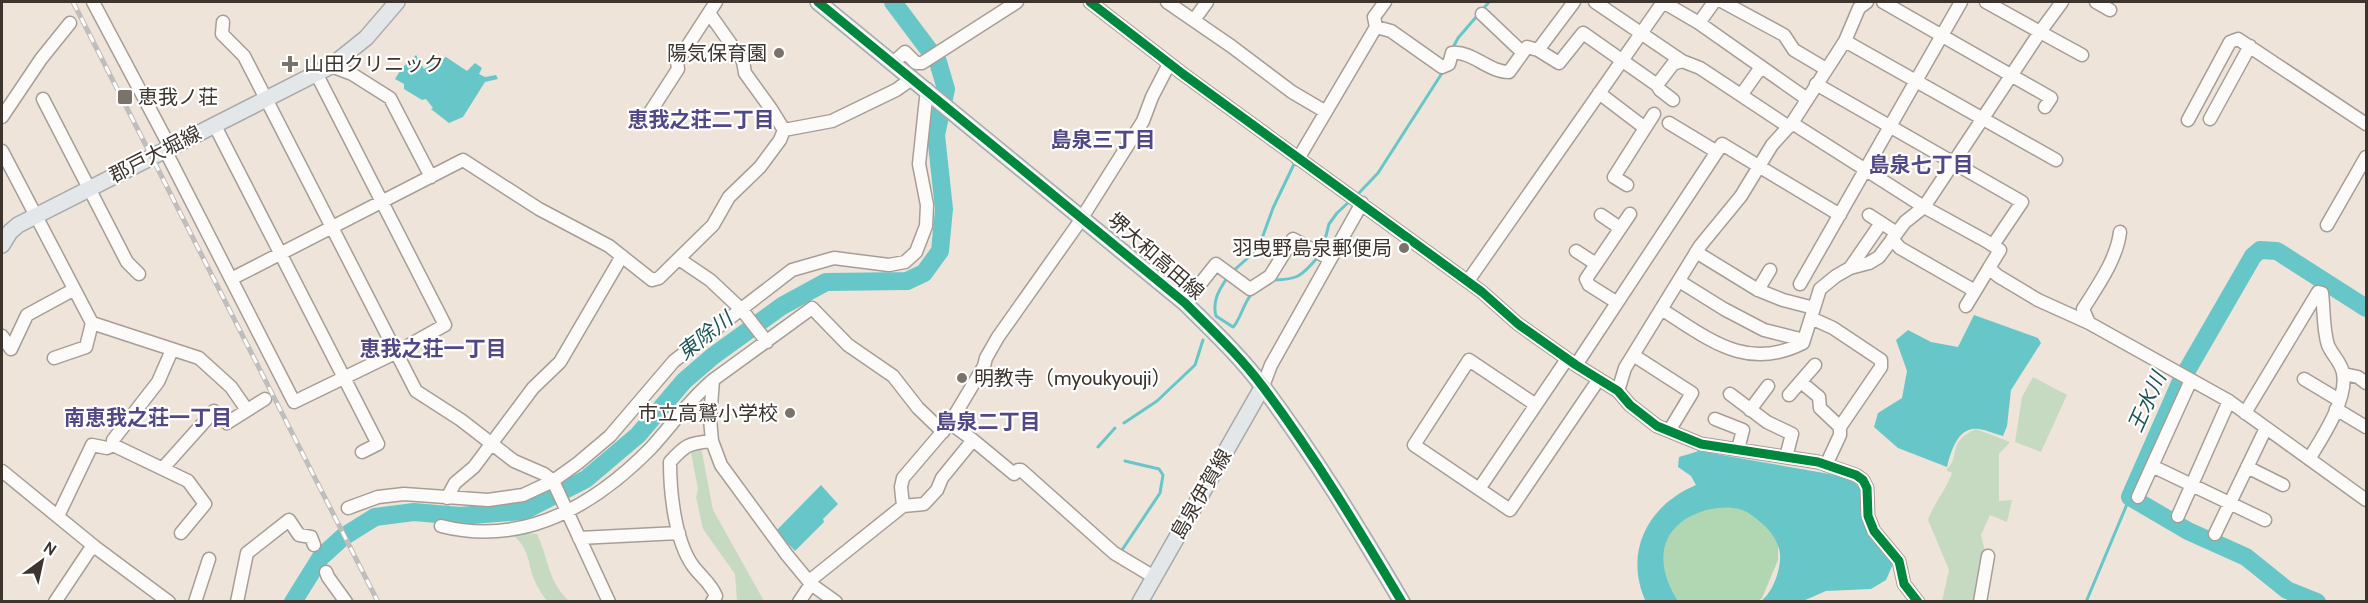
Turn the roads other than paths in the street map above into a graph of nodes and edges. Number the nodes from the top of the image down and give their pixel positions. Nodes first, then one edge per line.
1 (93, 2) edge
2 (397, 2) edge
3 (716, 2) edge
4 (818, 2) edge
5 (1017, 2) edge
6 (1090, 2) edge
7 (1167, 2) edge
8 (1207, 2) edge
9 (1385, 2) edge
10 (1574, 2) edge
11 (1595, 2) edge
12 (1663, 2) edge
13 (1714, 2) edge
14 (1723, 2) edge
15 (1867, 2) edge
16 (1883, 2) edge
17 (1961, 2) edge
18 (1986, 2) edge
19 (2062, 2) edge
20 (2096, 2) edge
21 (2110, 10) dead end
22 (710, 13) junction
23 (1482, 14) dead end
24 (1194, 20) junction
25 (223, 22) dead end
26 (70, 23) dead end
27 (1699, 23) junction
28 (1376, 27) junction
29 (2040, 32) junction
30 (1642, 33) junction
31 (1941, 34) junction
32 (1845, 41) junction
33 (2250, 46) junction
34 (1538, 50) junction
35 (1522, 52) junction
36 (2082, 55) dead end
37 (1682, 61) junction
38 (894, 62) junction
39 (1622, 62) junction
40 (1169, 64) junction
41 (331, 66) junction
42 (1761, 67) junction
43 (1826, 69) junction
44 (316, 73) junction
45 (2010, 75) junction
46 (913, 78) junction
47 (1915, 80) junction
48 (1816, 84) junction
49 (1657, 85) junction
50 (930, 92) junction
51 (1599, 93) junction
52 (1742, 94) junction
53 (43, 99) dead end
54 (266, 99) junction
55 (1807, 99) junction
56 (1674, 100) dead end
57 (2045, 106) dead end
58 (1326, 112) junction
59 (1654, 114) dead end
60 (2, 117) edge
61 (647, 117) dead end
62 (1982, 118) junction
63 (2210, 119) dead end
64 (2188, 120) dead end
65 (1669, 123) dead end
66 (214, 124) junction
67 (2367, 124) edge
68 (1790, 125) junction
69 (1889, 126) junction
70 (1645, 128) junction
71 (784, 130) junction
72 (167, 148) junction
73 (2, 151) edge
74 (1717, 152) junction
75 (2367, 157) edge
76 (1298, 159) junction
77 (2056, 160) dead end
78 (1953, 162) junction
79 (1758, 167) junction
80 (1865, 169) junction
81 (431, 177) junction
82 (1627, 185) dead end
83 (88, 188) junction
84 (382, 202) junction
85 (1362, 203) junction
86 (1924, 207) junction
87 (1630, 214) dead end
88 (37, 215) junction
89 (1601, 215) dead end
90 (1840, 215) junction
91 (1869, 215) dead end
92 (1083, 216) junction
93 (1881, 223) junction
94 (2327, 225) dead end
95 (331, 228) junction
96 (1620, 228) junction
97 (2120, 232) dead end
98 (1895, 236) junction
99 (2, 245) edge
100 (1993, 245) junction
101 (1576, 251) dead end
102 (1696, 252) junction
103 (281, 253) junction
104 (622, 256) junction
105 (679, 259) junction
106 (1330, 259) junction
107 (1596, 264) junction
108 (1850, 268) junction
109 (1989, 268) junction
110 (1770, 270) dead end
111 (139, 274) dead end
112 (231, 279) junction
113 (1468, 281) junction
114 (1679, 281) junction
115 (1800, 284) dead end
116 (74, 290) junction
117 (1758, 290) junction
118 (1975, 291) junction
119 (1616, 302) junction
120 (1185, 303) junction
121 (1966, 306) dead end
122 (1661, 309) junction
123 (741, 310) junction
124 (1812, 313) junction
125 (2089, 322) junction
126 (92, 323) junction
127 (2, 336) edge
128 (1804, 340) junction
129 (765, 341) junction
130 (172, 350) junction
131 (395, 353) junction
132 (1634, 355) junction
133 (54, 358) dead end
134 (1571, 362) junction
135 (1815, 365) dead end
136 (2344, 374) junction
137 (344, 377) junction
138 (1599, 379) junction
139 (2304, 379) dead end
140 (713, 380) junction
141 (2191, 380) junction
142 (1801, 382) junction
143 (2367, 383) edge
144 (1263, 386) junction
145 (1767, 386) dead end
146 (1618, 391) junction
147 (1730, 394) dead end
148 (1789, 395) dead end
149 (265, 399) dead end
150 (2229, 401) junction
151 (2337, 404) junction
152 (1536, 405) junction
153 (248, 410) junction
154 (1750, 410) junction
155 (2245, 413) junction
156 (1715, 418) dead end
157 (946, 427) junction
158 (1840, 427) junction
159 (2367, 427) edge
160 (2266, 428) junction
161 (1669, 431) junction
162 (973, 440) junction
163 (712, 441) junction
164 (490, 444) junction
165 (112, 446) junction
166 (1738, 449) junction
167 (362, 452) dead end
168 (1786, 457) junction
169 (2309, 459) junction
170 (1826, 465) junction
171 (2152, 466) junction
172 (2247, 467) junction
173 (163, 468) junction
174 (2, 471) edge
175 (553, 481) junction
176 (2192, 485) junction
177 (2283, 485) dead end
178 (1479, 489) junction
179 (2138, 497) dead end
180 (447, 498) junction
181 (2367, 500) edge
182 (2230, 502) junction
183 (903, 506) junction
184 (348, 508) dead end
185 (569, 510) junction
186 (58, 516) junction
187 (2178, 516) dead end
188 (2265, 520) dead end
189 (441, 526) dead end
190 (182, 533) dead end
191 (679, 533) junction
192 (2215, 534) dead end
193 (579, 538) junction
194 (314, 545) dead end
195 (95, 547) junction
196 (1988, 556) dead end
197 (209, 559) dead end
198 (326, 572) dead end
199 (1154, 577) junction
200 (812, 584) junction
201 (55, 602) edge
202 (169, 602) edge
203 (195, 602) edge
204 (237, 602) edge
205 (346, 602) edge
206 (609, 602) edge
207 (712, 602) edge
208 (799, 602) edge
209 (836, 602) edge
210 (1140, 602) edge
211 (1402, 602) edge
212 (1918, 602) edge
213 (1980, 602) edge

1 - 72 street
2 - 41 main road, 郡戸大堀線
3 - 22 street
4 - 38 main road, 堺大和高田線
5 - 38 street
6 - 40 street
7 - 24 street
8 - 24 street
9 - 28 street
10 - 34 street
11 - 30 street
12 - 27 street
12 - 30 street
13 - 27 street
14 - 43 street
15 - 32 street
16 - 31 street
17 - 31 street
18 - 29 street
19 - 29 street
20 - 21 street
22 - 61 street
22 - 71 street
23 - 35 street
24 - 58 street
25 - 54 street
26 - 60 street
27 - 42 street
28 - 35 street
28 - 58 street
29 - 36 street
29 - 45 street
30 - 37 street
30 - 39 street
31 - 45 street
31 - 47 street
32 - 43 street
32 - 47 street
33 - 63 street
33 - 64 street
33 - 67 street
34 - 35 street
34 - 39 street
37 - 49 street
37 - 52 street
38 - 46 main road, 堺大和高田線
39 - 49 street
39 - 51 street
40 - 76 street
40 - 92 street
41 - 44 main road, 郡戸大堀線
41 - 81 street
42 - 52 street
42 - 55 street
43 - 48 street
44 - 54 main road, 郡戸大堀線
44 - 84 street
45 - 57 street
45 - 62 street
46 - 50 main road, 堺大和高田線
46 - 71 street
47 - 62 street
47 - 69 street
48 - 55 street
48 - 69 street
49 - 56 street
50 - 92 main road, 堺大和高田線
50 - 123 street
51 - 70 street
51 - 113 street
52 - 68 street
53 - 83 street
54 - 66 main road, 郡戸大堀線
54 - 95 street
55 - 68 street
58 - 76 street
59 - 70 street
62 - 77 street
62 - 78 street
65 - 74 street
66 - 72 main road, 郡戸大堀線
66 - 103 street
68 - 79 street
68 - 80 street
69 - 78 street
69 - 80 street
70 - 82 street
71 - 105 street
72 - 83 main road, 郡戸大堀線
72 - 112 street
73 - 88 street
74 - 79 street
74 - 119 street
75 - 94 street
76 - 85 street
78 - 86 street
78 - 100 street
79 - 90 street
79 - 102 street
80 - 86 street
80 - 90 street
81 - 84 street
81 - 104 street
83 - 88 main road, 郡戸大堀線
83 - 111 street
84 - 95 street
84 - 131 street
85 - 106 street
85 - 113 street
86 - 98 street
86 - 100 street
87 - 96 street
88 - 99 main road, 郡戸大堀線
88 - 116 street
89 - 96 street
90 - 115 street
91 - 93 street
92 - 120 main road, 堺大和高田線
92 - 157 street
93 - 98 street
93 - 108 street
95 - 103 street
95 - 131 street
96 - 107 street
97 - 125 street
98 - 108 street
98 - 118 street
100 - 109 street
101 - 107 street
102 - 114 street
102 - 117 street
103 - 112 street
103 - 137 street
104 - 105 street
104 - 164 street
105 - 123 street
106 - 120 street
106 - 144 street
107 - 119 street
108 - 124 street
109 - 118 street
109 - 125 street
110 - 117 street
112 - 137 street
113 - 134 street
114 - 122 street
114 - 128 street
116 - 126 street
116 - 127 street
117 - 124 street
118 - 121 street
119 - 134 street
120 - 144 main road, 堺大和高田線
122 - 128 street
122 - 132 street
123 - 129 street
123 - 175 street
124 - 128 street
124 - 158 street
125 - 141 street
126 - 130 street
126 - 133 street
129 - 140 street
129 - 157 street
130 - 153 street
130 - 165 street
131 - 137 street
131 - 164 street
132 - 146 street
132 - 161 street
134 - 138 street
134 - 152 street
135 - 142 street
136 - 143 street
136 - 151 street
136 - 155 street
137 - 167 street
138 - 146 street
138 - 178 street
139 - 151 street
140 - 163 street
140 - 185 street
141 - 150 street
141 - 171 street
142 - 148 street
142 - 158 street
144 - 199 main road, 島泉伊賀線
144 - 211 main road, 堺大和高田線
145 - 154 street
146 - 161 street
147 - 154 street
149 - 153 street
150 - 155 street
150 - 176 street
151 - 159 street
151 - 169 street
152 - 178 street
152 - 178 street
153 - 173 street
154 - 168 street
155 - 160 street
156 - 166 street
157 - 162 street
157 - 183 street
158 - 170 street
160 - 169 street
160 - 172 street
161 - 166 street
162 - 183 street
162 - 199 street
163 - 191 street
163 - 200 street
164 - 175 street
164 - 180 street
165 - 173 street
165 - 186 street
166 - 168 street
168 - 170 street
169 - 181 street
170 - 212 street
171 - 176 street
171 - 179 street
172 - 177 street
172 - 182 street
173 - 190 street
174 - 186 street
175 - 180 street
175 - 185 street
176 - 182 street
176 - 187 street
180 - 184 street
182 - 188 street
182 - 192 street
183 - 200 street
185 - 189 street
185 - 193 street
186 - 195 street
191 - 193 street
191 - 207 street
193 - 206 street
194 - 204 street
195 - 201 street
195 - 202 street
196 - 213 street
197 - 203 street
198 - 205 street
199 - 210 main road, 島泉伊賀線
200 - 208 street
200 - 209 street

